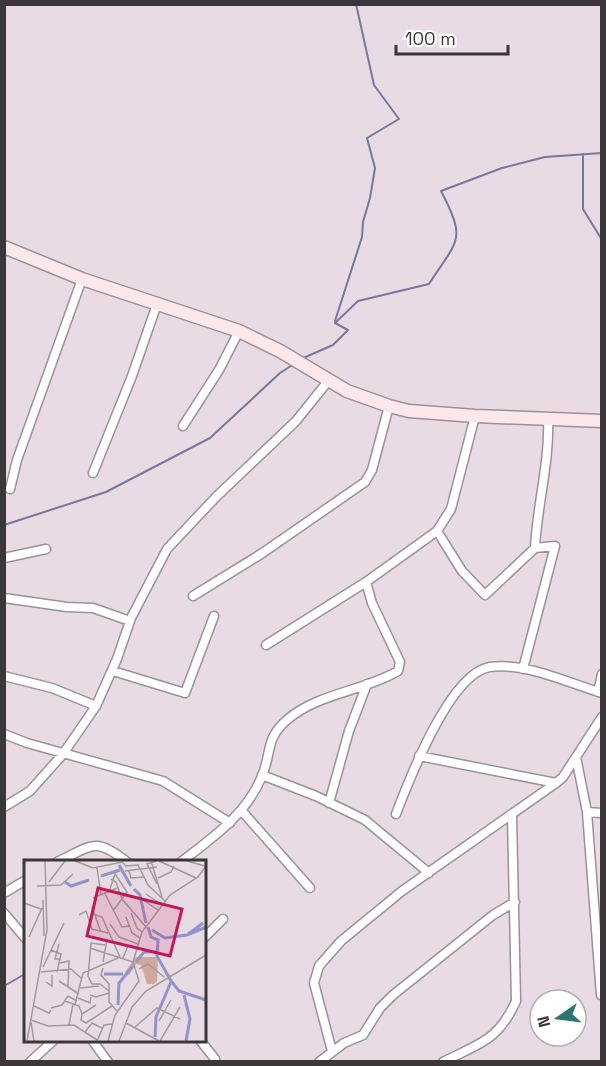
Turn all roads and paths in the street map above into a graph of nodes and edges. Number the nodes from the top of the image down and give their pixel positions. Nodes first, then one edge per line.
1 (5, 249) edge
2 (82, 279) junction
3 (157, 304) junction
4 (239, 331) junction
5 (329, 380) junction
6 (389, 406) junction
7 (475, 416) junction
8 (548, 418) junction
9 (602, 421) edge
10 (183, 426) dead end
11 (93, 473) dead end
12 (10, 489) dead end
13 (437, 531) junction
14 (535, 548) junction
15 (46, 549) dead end
16 (4, 558) edge
17 (366, 582) junction
18 (193, 596) dead end
19 (4, 598) edge
20 (214, 616) dead end
21 (130, 621) junction
22 (266, 645) dead end
23 (523, 669) junction
24 (113, 671) junction
25 (602, 674) edge
26 (4, 676) edge
27 (367, 684) junction
28 (600, 692) edge
29 (96, 706) junction
30 (602, 717) edge
31 (4, 734) edge
32 (63, 754) junction
33 (419, 756) junction
34 (576, 757) junction
35 (262, 775) junction
36 (556, 783) junction
37 (329, 803) junction
38 (4, 807) edge
39 (242, 810) junction
40 (587, 812) junction
41 (602, 813) edge
42 (396, 814) dead end
43 (512, 816) junction
44 (230, 823) junction
45 (61, 860) edge
46 (124, 860) edge
47 (184, 860) edge
48 (429, 873) junction
49 (24, 881) edge
50 (310, 888) dead end
51 (4, 893) edge
52 (515, 902) junction
53 (4, 913) edge
54 (223, 919) dead end
55 (12, 924) junction
56 (4, 930) edge
57 (206, 936) edge
58 (24, 937) edge
59 (601, 995) edge
60 (53, 1042) edge
61 (93, 1042) edge
62 (201, 1042) edge
63 (332, 1051) junction
64 (215, 1059) dead end
65 (30, 1062) edge
66 (108, 1062) edge
67 (319, 1062) edge
68 (443, 1062) edge

1 - 2 main road
2 - 3 main road
2 - 12 street
3 - 4 main road
3 - 11 street
4 - 5 main road
4 - 10 street
5 - 6 main road
5 - 21 street
6 - 7 main road
6 - 18 street
7 - 8 main road
7 - 13 street
8 - 9 main road
8 - 14 street
13 - 14 street
13 - 17 street
14 - 23 street
15 - 16 street
17 - 22 street
17 - 27 street
19 - 21 street
20 - 24 street
21 - 24 street
23 - 28 street
23 - 33 street
24 - 29 street
25 - 28 street
26 - 29 street
27 - 35 street
27 - 37 street
29 - 32 street
30 - 34 street
31 - 32 street
32 - 38 street
32 - 44 street
33 - 36 street
33 - 42 street
34 - 36 street
34 - 40 street
35 - 37 street
35 - 39 street
36 - 43 street
37 - 48 street
39 - 44 street
39 - 50 street
40 - 41 street
40 - 59 street
43 - 48 street
43 - 52 street
44 - 47 street
45 - 46 street
48 - 63 street
49 - 51 street
52 - 63 street
52 - 68 street
53 - 55 street
54 - 57 street
55 - 56 street
55 - 58 street
60 - 65 street
61 - 66 street
62 - 64 street
63 - 67 street

